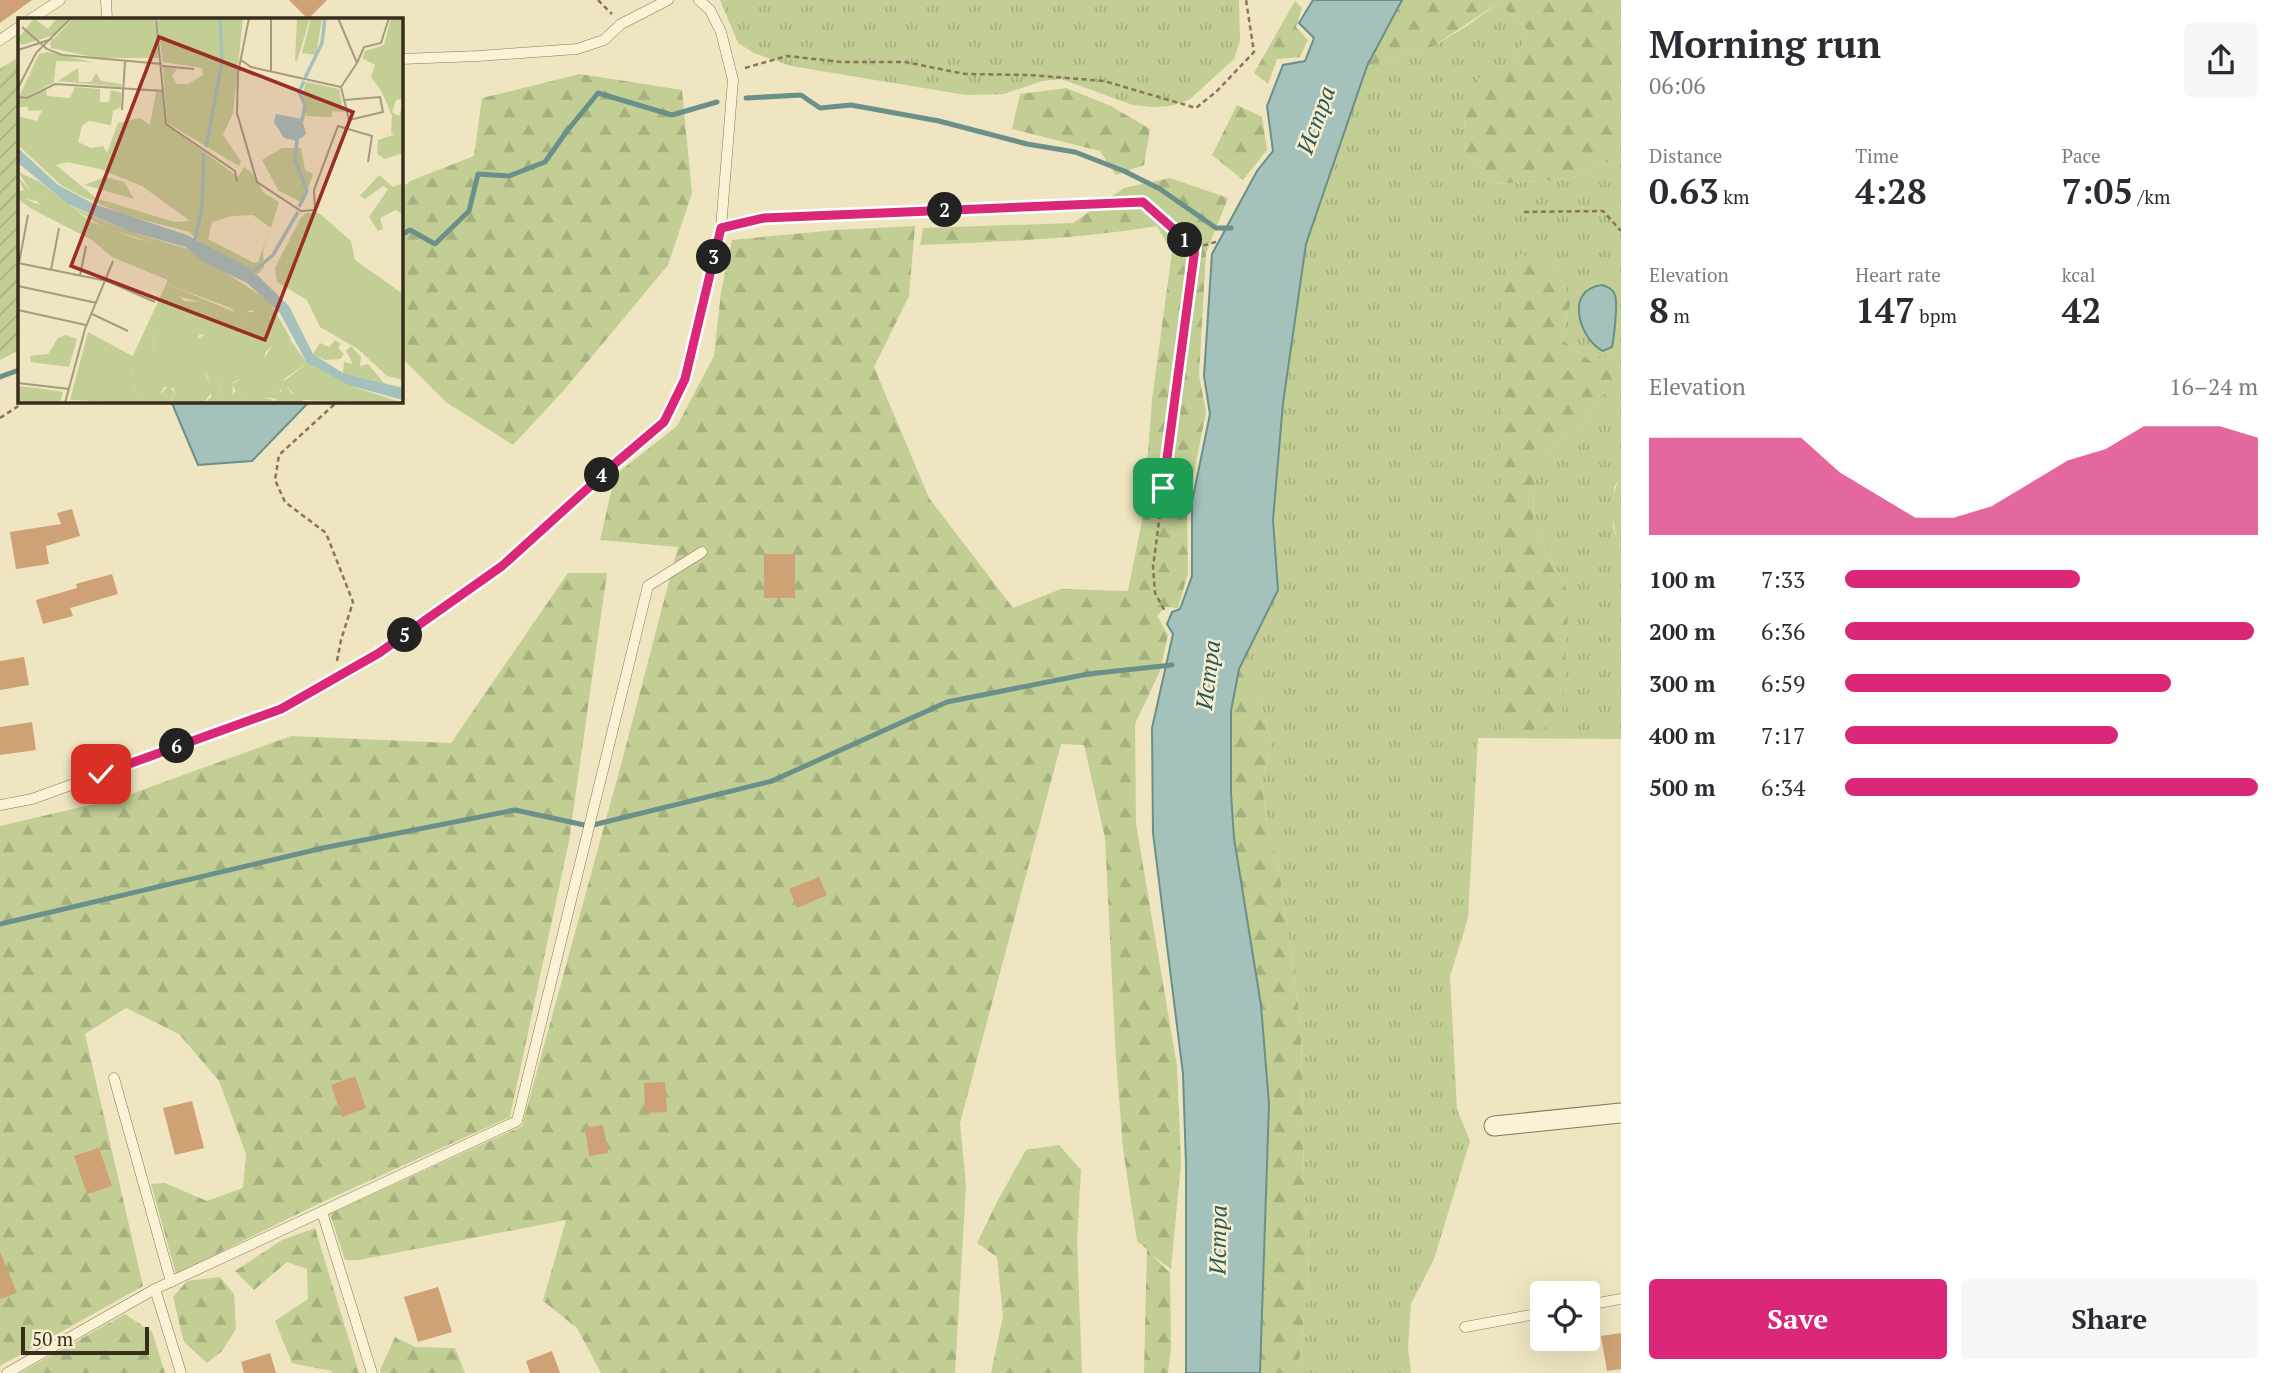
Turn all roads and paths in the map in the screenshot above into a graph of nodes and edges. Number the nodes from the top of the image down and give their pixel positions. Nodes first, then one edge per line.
1 (60, 0) edge
2 (106, 0) edge
3 (598, 0) edge
4 (668, 0) edge
5 (699, 0) edge
6 (1246, 0) edge
7 (33, 18) edge
8 (107, 18) edge
9 (621, 24) junction
10 (18, 28) edge
11 (0, 40) edge
12 (402, 59) edge
13 (733, 80) junction
14 (1524, 212) dead end
15 (721, 228) junction
16 (1621, 231) edge
17 (1219, 240) dead end
18 (1195, 248) junction
19 (24, 402) edge
20 (337, 402) edge
21 (0, 418) edge
22 (702, 552) dead end
23 (1166, 613) dead end
24 (335, 678) junction
25 (0, 805) edge
26 (114, 1078) dead end
27 (1621, 1113) edge
28 (1494, 1126) dead end
29 (322, 1212) junction
30 (171, 1282) junction
31 (155, 1289) junction
32 (1621, 1299) edge
33 (1600, 1303) edge
34 (1530, 1315) edge
35 (1465, 1327) dead end
36 (7, 1373) edge
37 (181, 1373) edge
38 (372, 1373) edge

1 - 7 lane
2 - 8 lane
3 - 9 path
4 - 9 lane
5 - 13 lane
6 - 13 path
9 - 12 lane
10 - 11 lane
13 - 15 lane
14 - 16 path
15 - 18 path
15 - 24 lane
17 - 18 path
18 - 23 path
19 - 21 path
20 - 24 path
22 - 29 lane
24 - 25 lane
26 - 30 lane
27 - 28 street
29 - 30 lane
29 - 38 lane
30 - 31 lane
31 - 36 lane
31 - 37 lane
32 - 33 lane
34 - 35 lane

